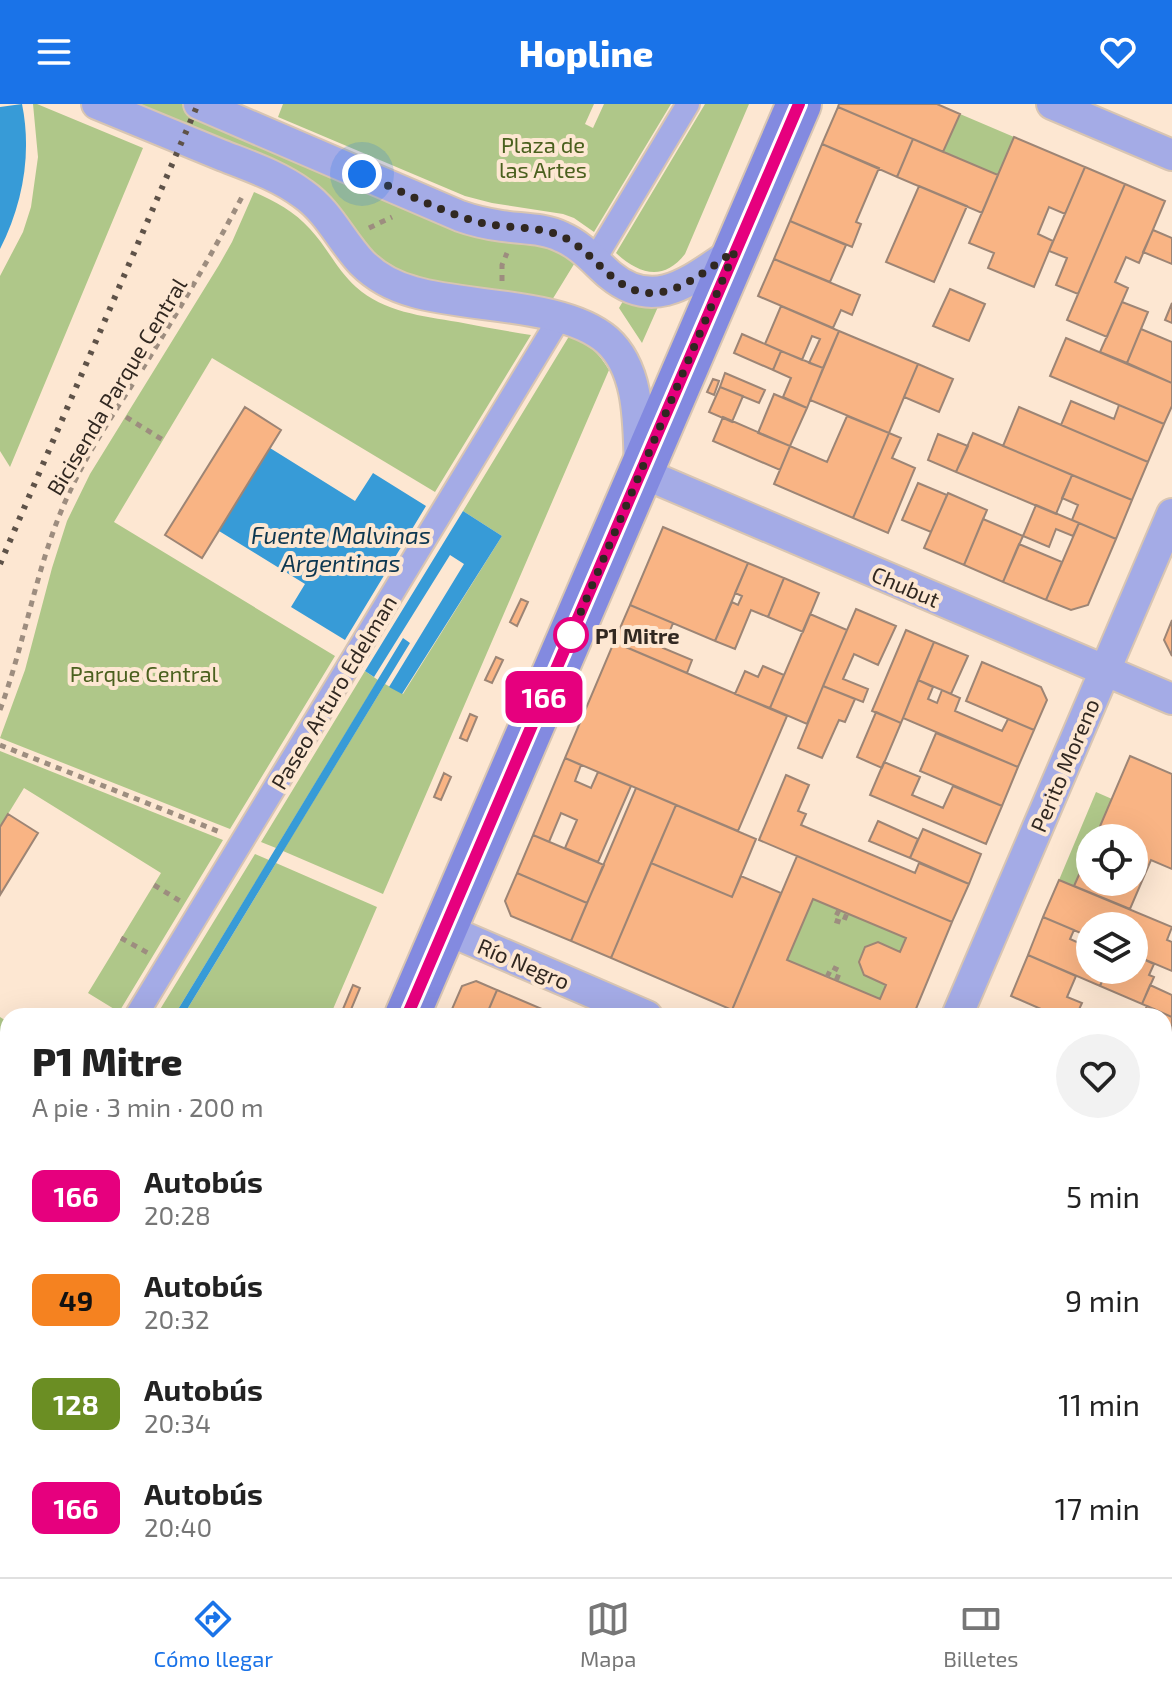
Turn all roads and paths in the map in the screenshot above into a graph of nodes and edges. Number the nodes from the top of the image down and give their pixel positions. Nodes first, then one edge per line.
1 (97, 104) edge
2 (199, 104) edge
3 (688, 104) edge
4 (799, 104) edge
5 (1052, 104) edge
6 (1172, 155) edge
7 (244, 193) dead end
8 (511, 248) dead end
9 (735, 251) junction
10 (598, 254) dead end
11 (505, 286) dead end
12 (554, 327) dead end
13 (126, 417) dead end
14 (163, 440) dead end
15 (640, 472) junction
16 (1172, 514) edge
17 (1105, 670) junction
18 (1172, 699) edge
19 (0, 710) edge
20 (0, 745) edge
21 (243, 841) junction
22 (154, 885) dead end
23 (185, 904) dead end
24 (839, 910) dead end
25 (847, 913) dead end
26 (445, 929) junction
27 (121, 938) dead end
28 (152, 956) dead end
29 (827, 977) dead end
30 (836, 981) dead end
31 (141, 1008) edge
32 (410, 1008) edge
33 (628, 1008) edge
34 (960, 1008) edge

1 - 15 street
2 - 9 street
3 - 10 street
4 - 9 main road
5 - 6 street
7 - 19 path, Bicisenda Parque Central
8 - 11 path
9 - 15 main road
12 - 21 street, Paseo Arturo Edelman
13 - 14 path
15 - 17 street, Chubut
15 - 26 main road
16 - 17 street, Perito Moreno
17 - 18 street, Chubut
17 - 34 street, Perito Moreno
20 - 21 path
21 - 31 street, Paseo Arturo Edelman
22 - 23 path
24 - 25 path
26 - 32 main road
26 - 33 street, Río Negro
27 - 28 path
29 - 30 path

